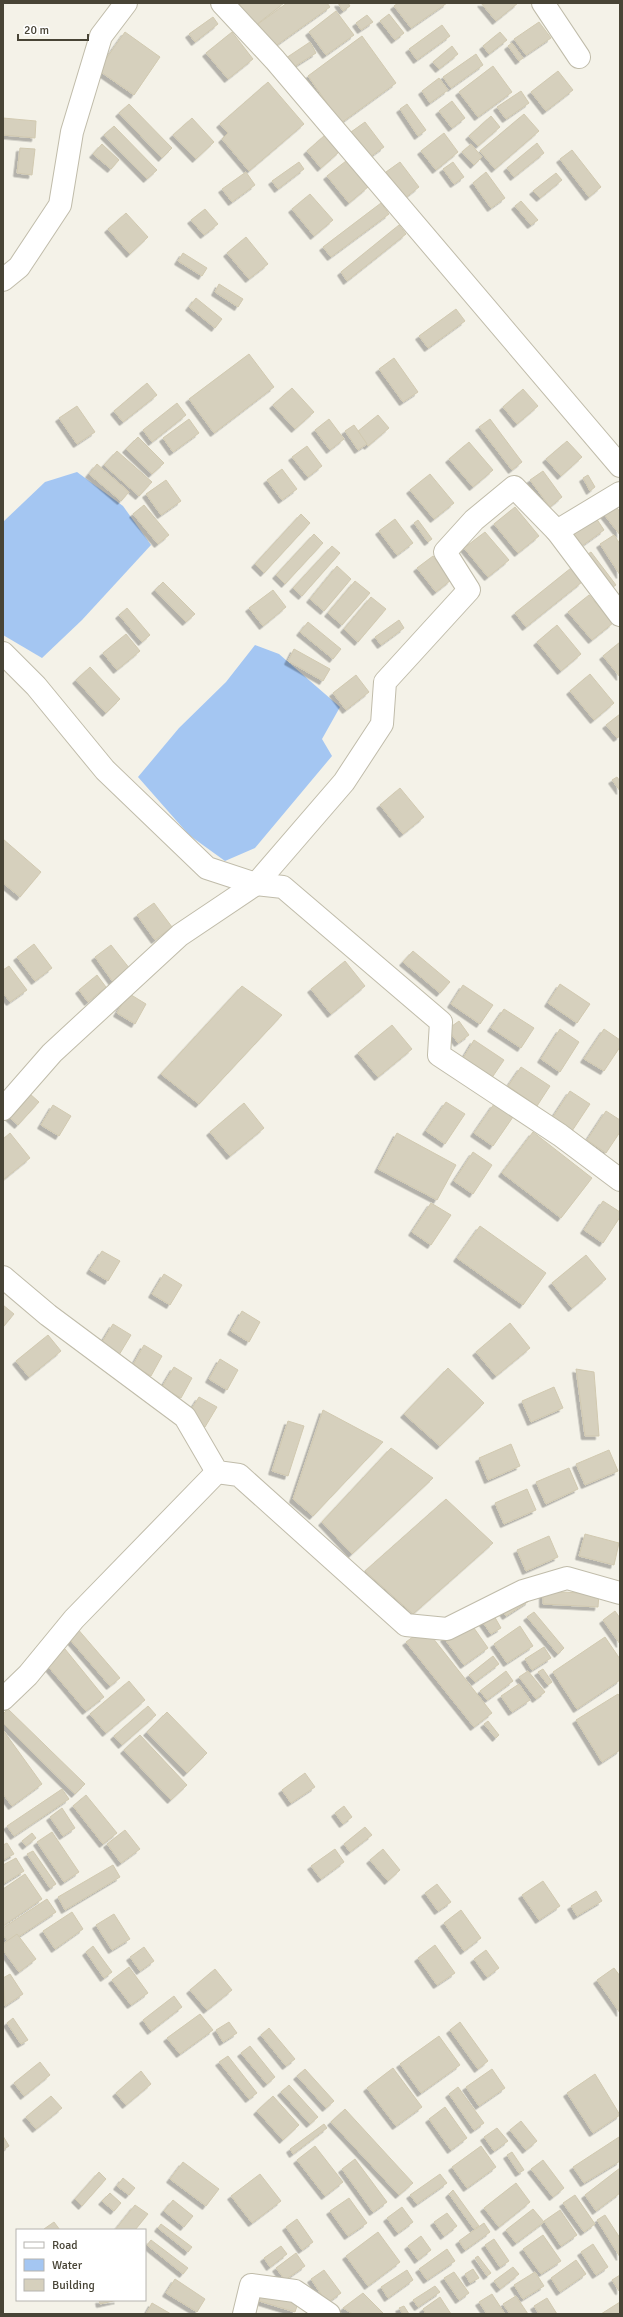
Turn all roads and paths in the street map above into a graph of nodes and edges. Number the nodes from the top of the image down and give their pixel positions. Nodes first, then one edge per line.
1 (126, 3) edge
2 (222, 3) edge
3 (543, 3) edge
4 (579, 56) dead end
5 (3, 280) edge
6 (620, 466) edge
7 (620, 493) edge
8 (557, 531) junction
9 (620, 615) edge
10 (3, 653) edge
11 (256, 884) junction
12 (3, 1109) edge
13 (620, 1180) edge
14 (3, 1277) edge
15 (217, 1472) junction
16 (620, 1593) edge
17 (3, 1699) edge
18 (244, 2314) edge
19 (329, 2314) edge

1 - 5 street
2 - 6 street
3 - 4 street
7 - 8 street
8 - 9 street
8 - 11 street
10 - 11 street
11 - 12 street
11 - 13 street
14 - 15 street
15 - 16 street
15 - 17 street
18 - 19 street

